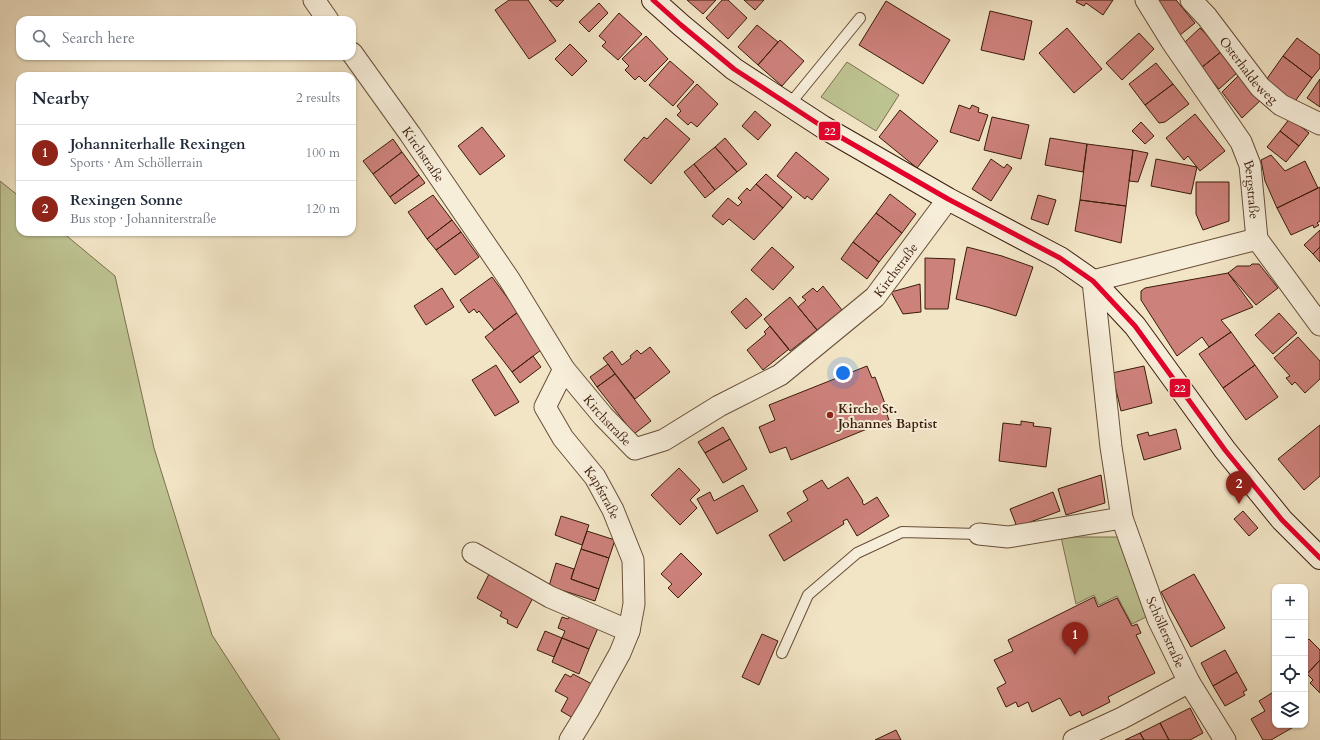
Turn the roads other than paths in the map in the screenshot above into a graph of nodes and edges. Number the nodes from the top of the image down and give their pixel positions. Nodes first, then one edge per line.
1 (314, 0) edge
2 (653, 0) edge
3 (1146, 0) edge
4 (1191, 0) edge
5 (325, 16) edge
6 (860, 18) dead end
7 (356, 59) edge
8 (789, 105) junction
9 (1320, 124) edge
10 (948, 199) junction
11 (1257, 238) junction
12 (1093, 281) junction
13 (1320, 325) edge
14 (564, 369) junction
15 (1122, 518) junction
16 (979, 534) joint
17 (473, 553) dead end
18 (1320, 558) edge
19 (628, 631) junction
20 (782, 653) dead end
21 (1189, 682) junction
22 (570, 740) edge
23 (1074, 740) edge
24 (1225, 740) edge

1 - 5 street
2 - 8 street
3 - 11 street, Bergstraße
4 - 9 street, Osterhaldeweg
6 - 8 lane
7 - 14 street, Kirchstraße
8 - 10 street
10 - 12 street
10 - 14 street, Kirchstraße
11 - 12 street
11 - 13 street
12 - 15 street, Schöllerstraße
12 - 18 street
14 - 19 street, Kapfstraße
15 - 16 street
15 - 21 street, Schöllerstraße
16 - 20 lane
17 - 19 street
19 - 22 street, Kapfstraße
21 - 23 street
21 - 24 street, Schöllerstraße

